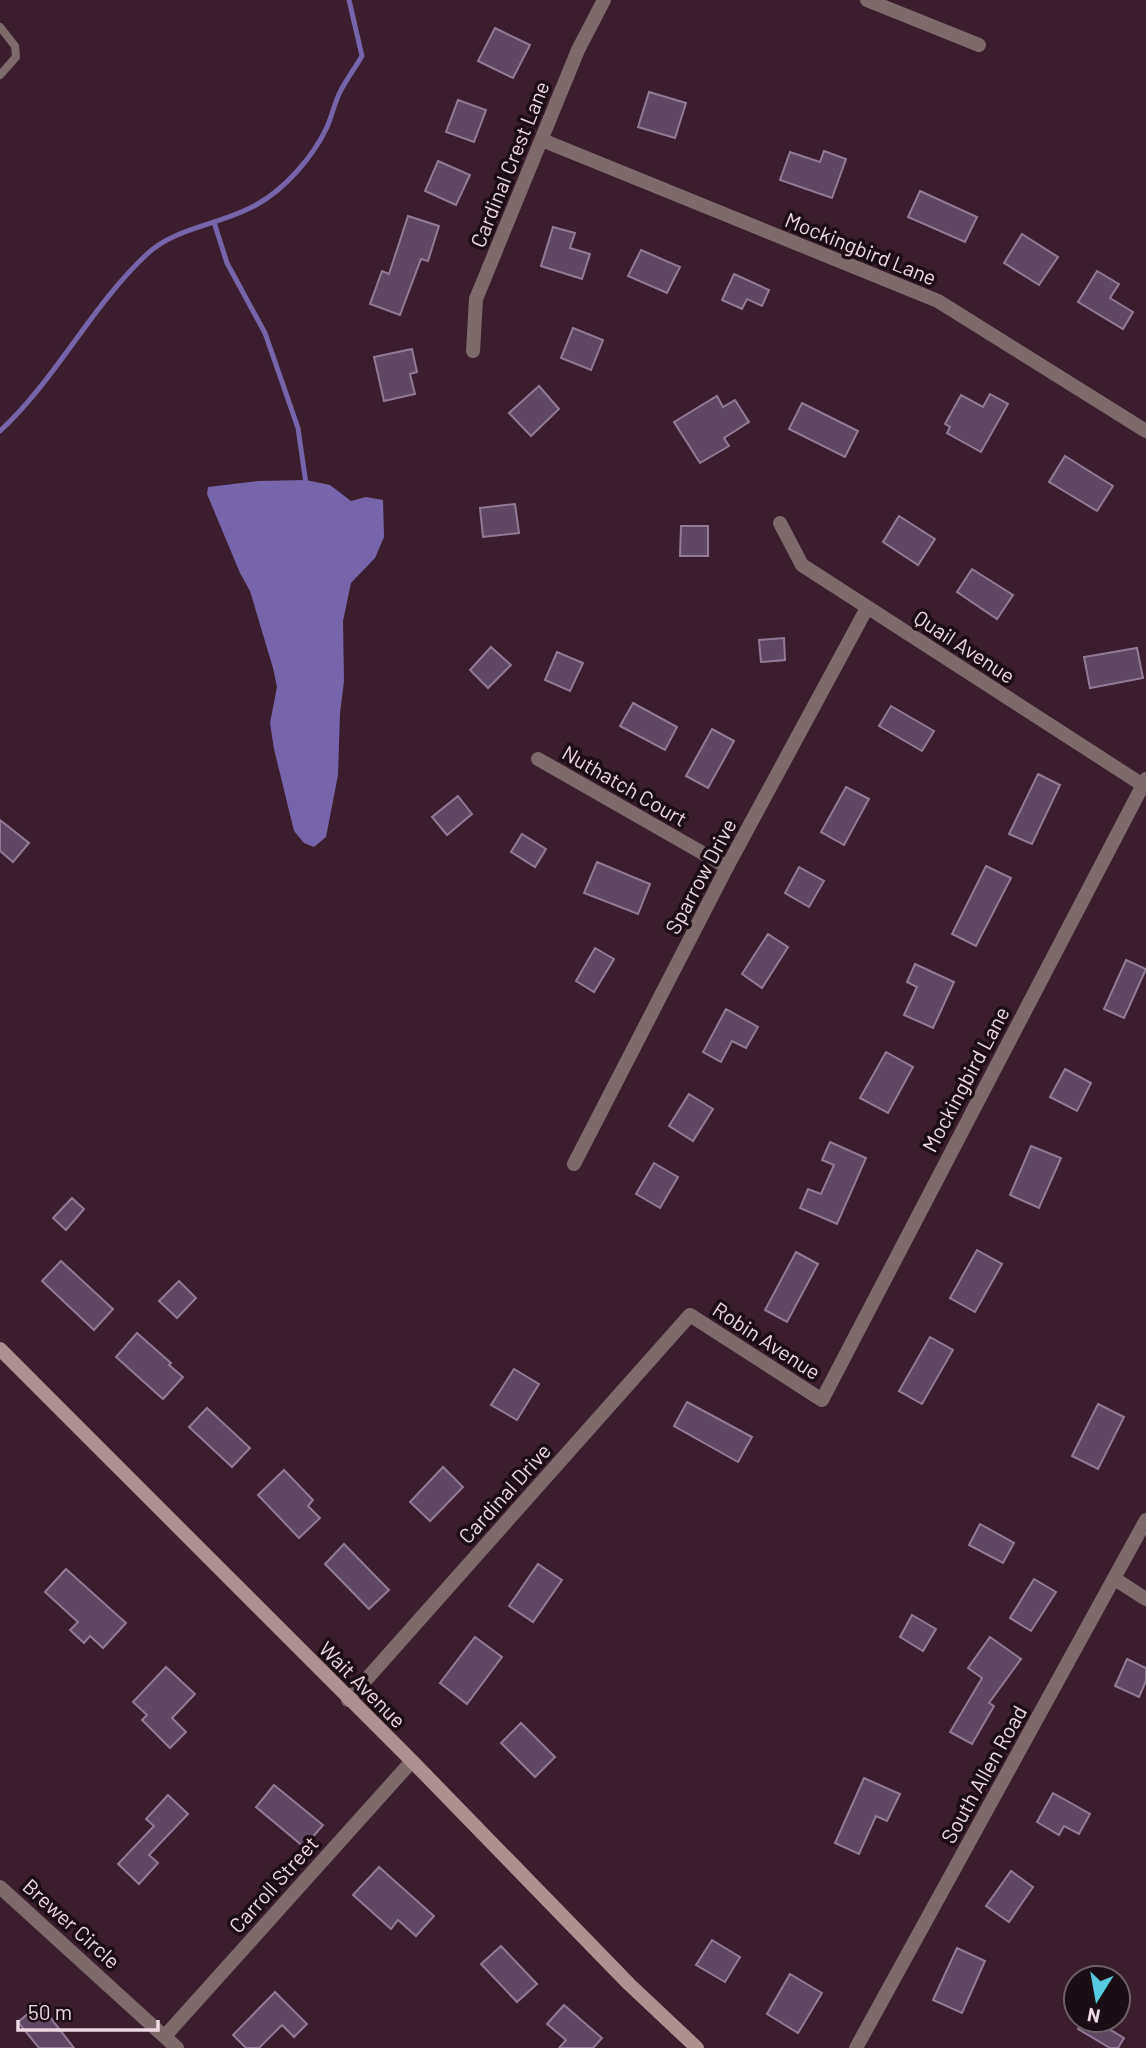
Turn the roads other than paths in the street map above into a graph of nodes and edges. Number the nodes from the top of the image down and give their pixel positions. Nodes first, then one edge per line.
1 (604, 0) edge
2 (867, 0) edge
3 (0, 27) edge
4 (978, 45) dead end
5 (0, 75) edge
6 (542, 140) junction
7 (473, 351) dead end
8 (1146, 431) edge
9 (780, 523) dead end
10 (867, 608) junction
11 (538, 760) dead end
12 (1145, 784) edge
13 (727, 867) junction
14 (574, 1164) dead end
15 (690, 1315) joint
16 (0, 1349) edge
17 (822, 1400) joint
18 (1146, 1520) edge
19 (1115, 1578) junction
20 (1146, 1599) edge
21 (348, 1700) junction
22 (412, 1761) junction
23 (0, 1887) edge
24 (165, 2036) junction
25 (177, 2048) edge
26 (697, 2048) edge
27 (856, 2048) edge

1 - 6 street, Cardinal Crest Lane
2 - 4 street
3 - 5 lane
6 - 7 street, Cardinal Crest Lane
6 - 8 street, Mockingbird Lane
9 - 10 street, Quail Avenue
10 - 12 street, Quail Avenue
10 - 13 street, Sparrow Drive
11 - 13 street, Nuthatch Court
12 - 17 street, Mockingbird Lane
13 - 14 street, Sparrow Drive
15 - 17 street, Robin Avenue
15 - 21 street, Cardinal Drive
16 - 21 main road, Wait Avenue
18 - 19 street, South Allen Road
19 - 20 street
19 - 27 street, South Allen Road
21 - 22 main road, Wait Avenue
22 - 24 street, Carroll Street
22 - 26 main road, Wait Avenue
23 - 24 street, Brewer Circle
24 - 25 street, Brewer Circle

